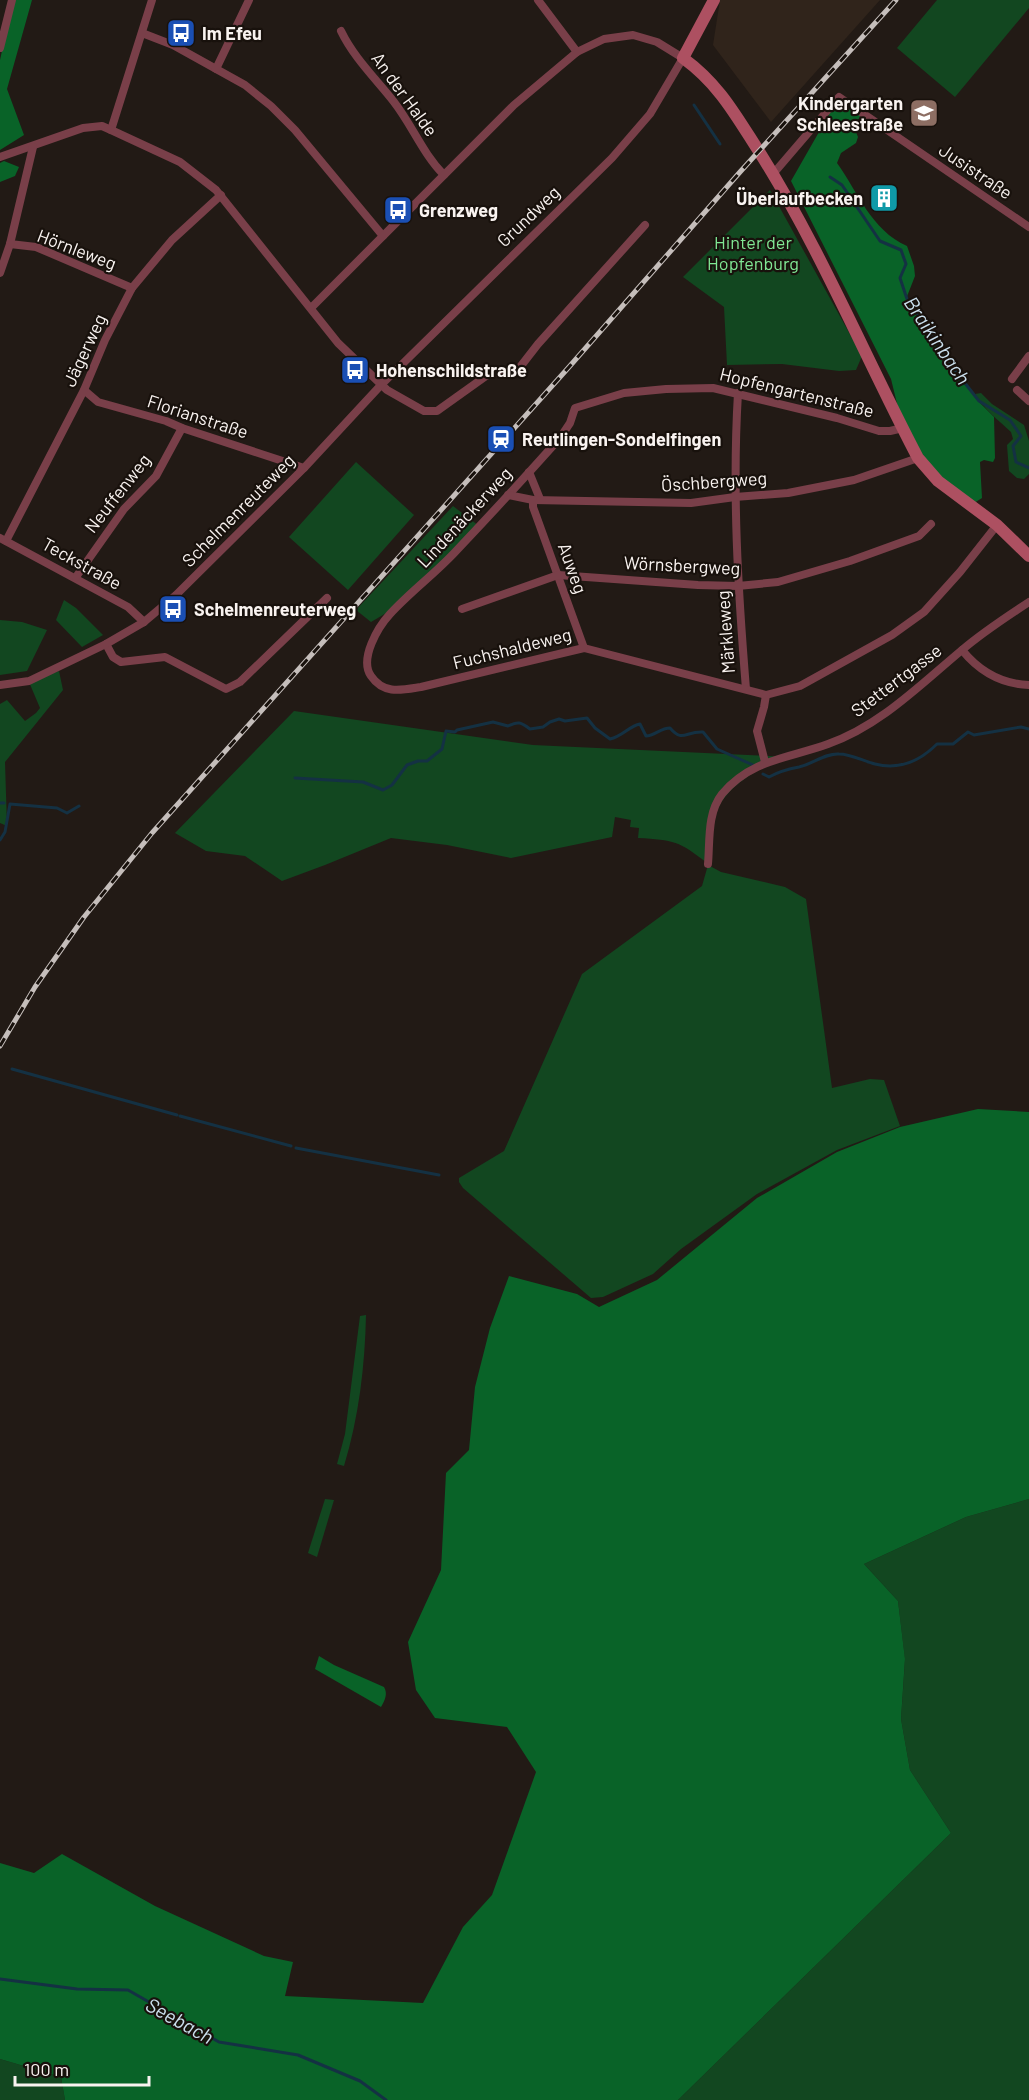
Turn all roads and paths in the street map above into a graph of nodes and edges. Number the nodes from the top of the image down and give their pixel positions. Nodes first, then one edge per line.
1 (12, 0) edge
2 (152, 0) edge
3 (249, 0) edge
4 (538, 0) edge
5 (714, 0) edge
6 (341, 31) dead end
7 (142, 33) junction
8 (0, 48) edge
9 (577, 52) junction
10 (683, 58) junction
11 (216, 69) junction
12 (111, 130) junction
13 (33, 147) junction
14 (0, 157) edge
15 (773, 174) junction
16 (444, 175) junction
17 (221, 195) junction
18 (645, 225) dead end
19 (1029, 227) edge
20 (383, 236) junction
21 (10, 244) junction
22 (0, 273) edge
23 (132, 288) junction
24 (311, 308) junction
25 (1029, 356) edge
26 (1012, 379) dead end
27 (381, 385) junction
28 (84, 390) junction
29 (1017, 390) dead end
30 (738, 393) junction
31 (1029, 401) edge
32 (575, 408) joint
33 (182, 428) junction
34 (903, 428) junction
35 (918, 458) junction
36 (304, 468) junction
37 (529, 472) junction
38 (508, 495) junction
39 (735, 496) junction
40 (537, 499) junction
41 (931, 524) dead end
42 (997, 525) junction
43 (3, 539) edge
44 (1029, 556) edge
45 (558, 575) junction
46 (76, 577) junction
47 (738, 586) junction
48 (327, 598) dead end
49 (1029, 602) edge
50 (462, 609) dead end
51 (390, 615) joint
52 (144, 622) junction
53 (106, 644) junction
54 (584, 648) junction
55 (962, 650) junction
56 (1029, 685) edge
57 (0, 686) edge
58 (746, 689) junction
59 (765, 695) junction
60 (765, 762) junction
61 (708, 864) dead end

1 - 8 street
2 - 7 street
3 - 11 street
4 - 9 street
5 - 10 street
6 - 16 street, An der Halde
7 - 11 street
7 - 12 street
9 - 10 street
9 - 16 street
10 - 15 street
10 - 27 street, Grundweg
11 - 20 street
12 - 13 street
12 - 17 street
13 - 14 street
13 - 21 street
15 - 19 street, Jusistraße
15 - 34 street
16 - 20 street
17 - 23 street, Jägerweg
17 - 24 street
18 - 27 street
20 - 24 street
21 - 22 street
21 - 23 street, Hörnleweg
23 - 28 street, Jägerweg
24 - 27 street
25 - 26 street
27 - 36 street, Schelmenreuteweg
28 - 33 street, Florianstraße
28 - 43 street, Jägerweg
29 - 31 street
30 - 32 street, Hopfengartenstraße
30 - 34 street, Hopfengartenstraße
30 - 39 street, Märkleweg
32 - 37 street, Lindenäckerweg
33 - 36 street, Florianstraße
33 - 46 street, Neuffenweg
34 - 35 street
35 - 39 street, Öschbergweg
35 - 42 street
36 - 52 street, Schelmenreuteweg
37 - 38 street, Lindenäckerweg
37 - 40 street, Auweg
38 - 40 street, Öschbergweg
38 - 51 street, Lindenäckerweg
39 - 40 street, Öschbergweg
39 - 47 street, Märkleweg
40 - 45 street, Auweg
41 - 47 street, Wörnsbergweg
42 - 44 street
42 - 59 street
43 - 46 street, Teckstraße
45 - 47 street, Wörnsbergweg
45 - 50 street, Wörnsbergweg
45 - 54 street, Auweg
46 - 52 street, Teckstraße
47 - 58 street, Märkleweg
48 - 53 street
49 - 55 street, Stettertgasse
51 - 54 street, Fuchshaldeweg
52 - 53 street, Schelmenreuteweg
53 - 57 street, Schelmenreuteweg
54 - 58 street, Fuchshaldeweg
55 - 56 street, Stettertgasse
55 - 60 street, Stettertgasse
58 - 59 street, Fuchshaldeweg
59 - 60 street
60 - 61 street, Stettertgasse

